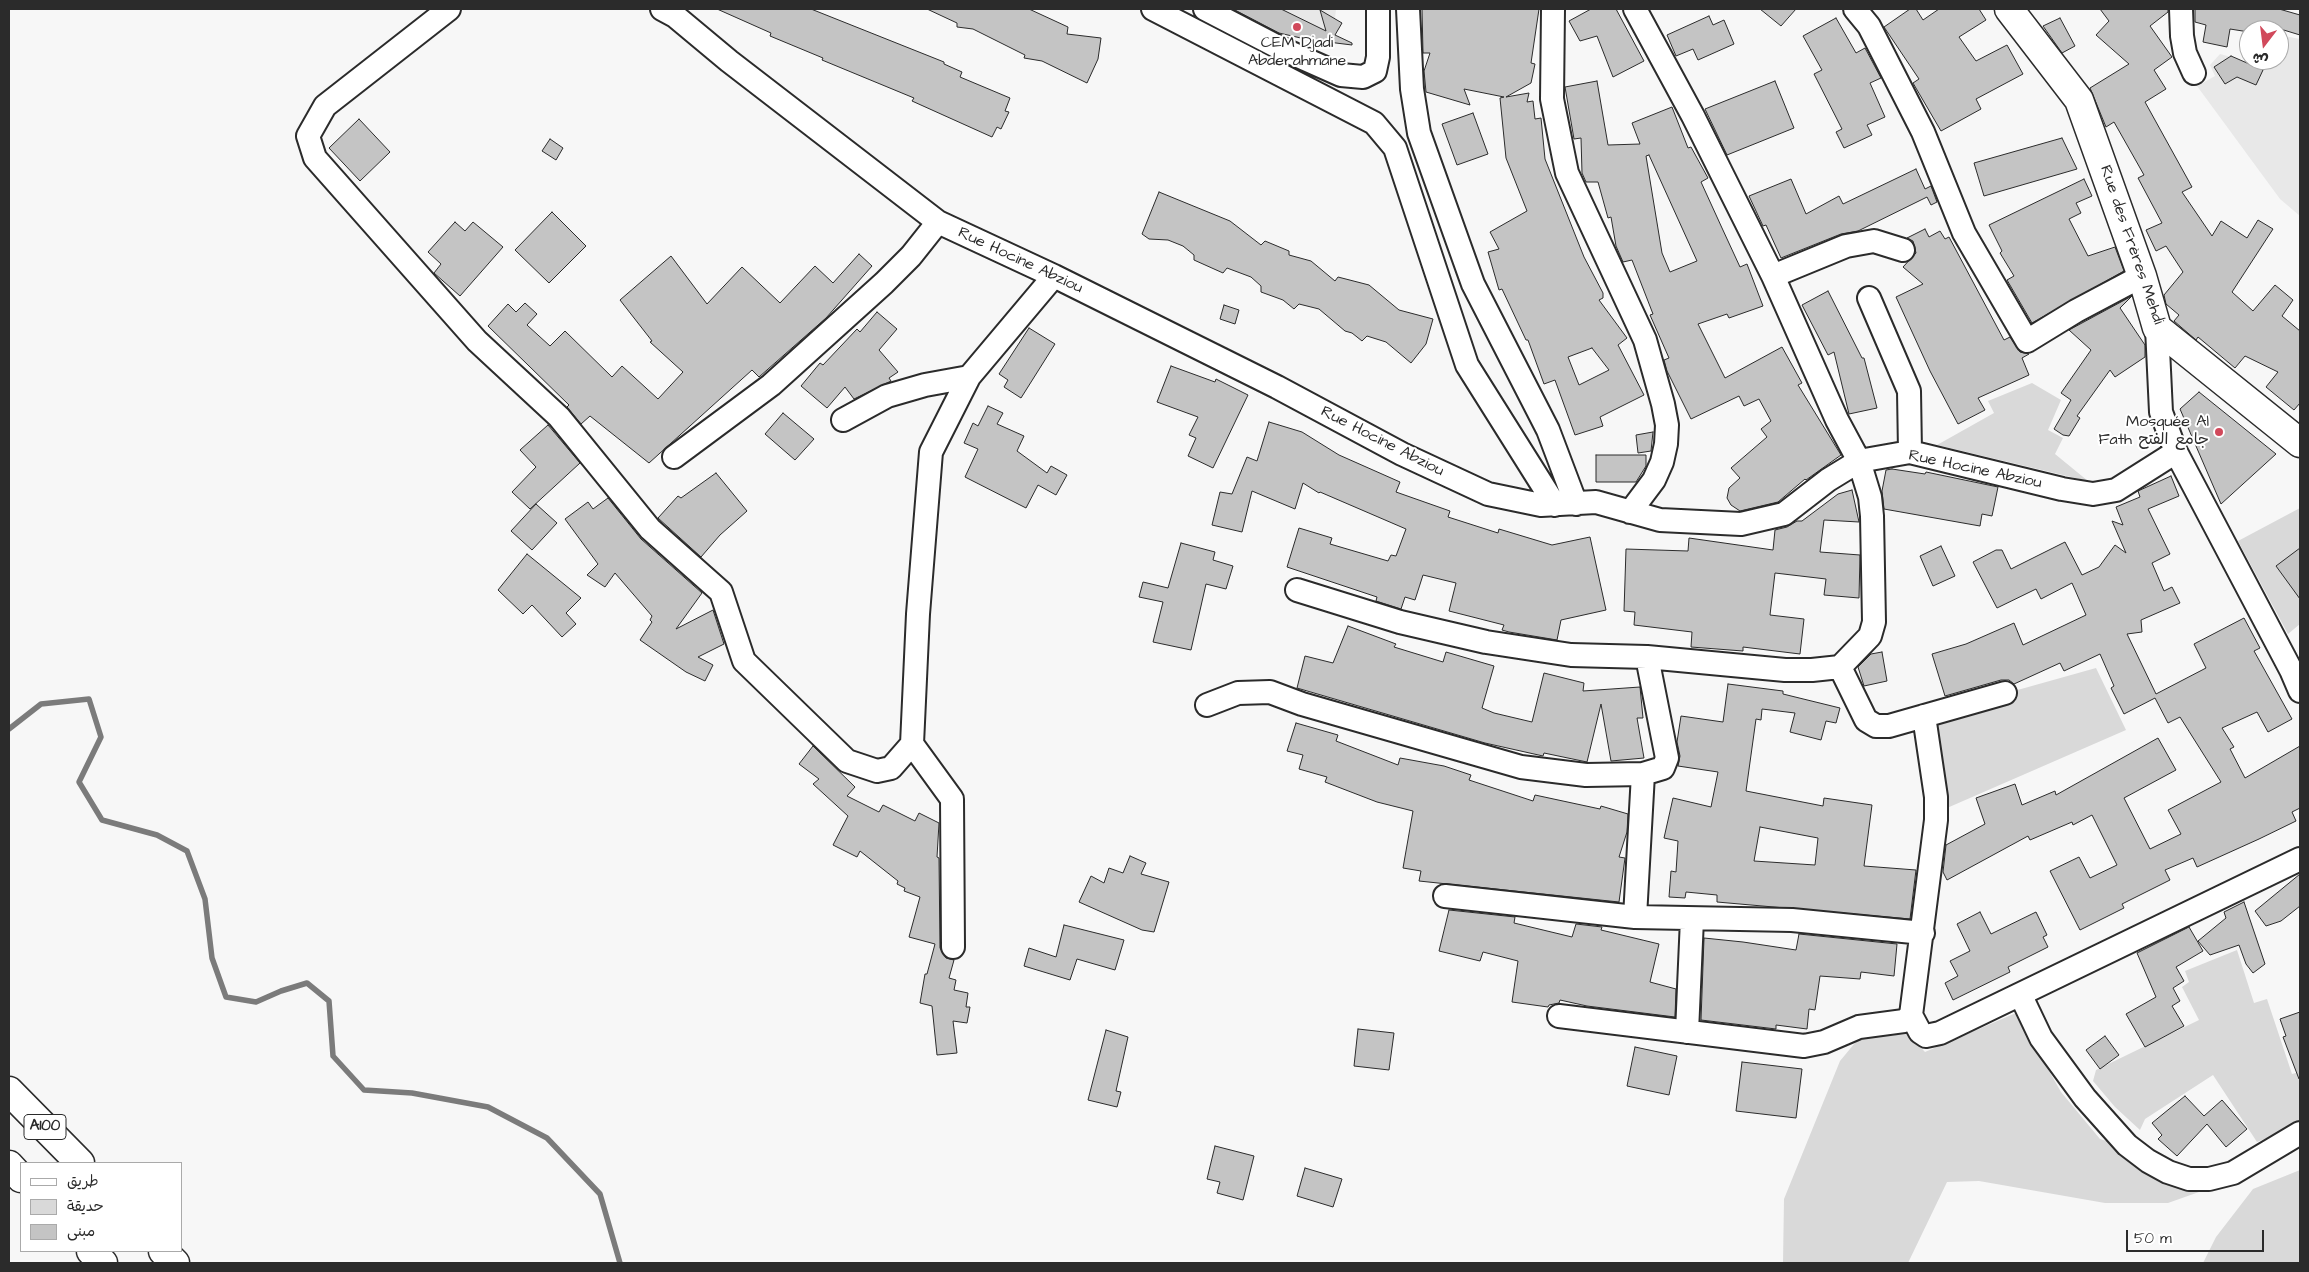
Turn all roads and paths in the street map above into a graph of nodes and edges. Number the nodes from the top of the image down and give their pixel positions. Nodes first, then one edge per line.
1 (450, 9) edge
2 (1153, 9) edge
3 (1205, 9) edge
4 (1378, 9) edge
5 (1408, 9) edge
6 (1553, 9) edge
7 (1635, 9) edge
8 (1855, 9) edge
9 (2009, 9) edge
10 (2181, 9) edge
11 (674, 12) edge
12 (2194, 73) dead end
13 (938, 222) junction
14 (1904, 250) dead end
15 (1054, 276) junction
16 (1772, 276) junction
17 (2142, 276) junction
18 (1869, 298) dead end
19 (2157, 328) junction
20 (969, 377) junction
21 (843, 420) dead end
22 (2300, 443) edge
23 (1910, 452) junction
24 (2176, 452) junction
25 (674, 458) dead end
26 (1859, 461) junction
27 (1565, 504) junction
28 (1630, 512) junction
29 (1297, 590) dead end
30 (1646, 657) junction
31 (1840, 667) junction
32 (2300, 691) edge
33 (2006, 693) dead end
34 (1207, 705) dead end
35 (1924, 716) junction
36 (912, 744) junction
37 (1643, 774) junction
38 (2300, 859) edge
39 (1445, 896) dead end
40 (1635, 917) junction
41 (1692, 919) junction
42 (1923, 934) junction
43 (952, 947) dead end
44 (2021, 996) junction
45 (1911, 1015) junction
46 (1559, 1016) dead end
47 (1687, 1032) junction
48 (9, 1091) edge
49 (2300, 1133) edge
50 (79, 1162) edge
51 (9, 1165) edge
52 (20, 1177) edge
53 (92, 1252) edge
54 (164, 1252) edge
55 (103, 1263) edge
56 (175, 1263) edge

1 - 36 street
2 - 27 street
3 - 4 street
5 - 27 street
6 - 28 street
7 - 16 street
8 - 17 street
9 - 17 main road, Rue des Frères Mehdi
10 - 12 street
11 - 13 street, Rue Hocine Abziou
13 - 15 street, Rue Hocine Abziou
13 - 25 street
14 - 16 street
15 - 20 street
15 - 27 street, Rue Hocine Abziou
16 - 26 street
17 - 19 main road, Rue des Frères Mehdi
18 - 23 street
19 - 22 main road, Rue des Frères Mehdi
19 - 24 street
20 - 21 street
20 - 36 street
23 - 24 street, Rue Hocine Abziou
23 - 26 street, Rue Hocine Abziou
24 - 32 street
26 - 28 street, Rue Hocine Abziou
26 - 31 street
27 - 28 street, Rue Hocine Abziou
29 - 30 street
30 - 31 street
30 - 37 street
31 - 35 street
33 - 35 street
34 - 37 street
35 - 42 street
36 - 43 street
37 - 40 street
38 - 44 street
39 - 40 street
40 - 41 street
41 - 42 street
41 - 47 street
42 - 45 street
44 - 45 street
44 - 49 street
45 - 47 street
46 - 47 street
48 - 50 main road, A100
51 - 52 main road
53 - 55 main road
54 - 56 main road

